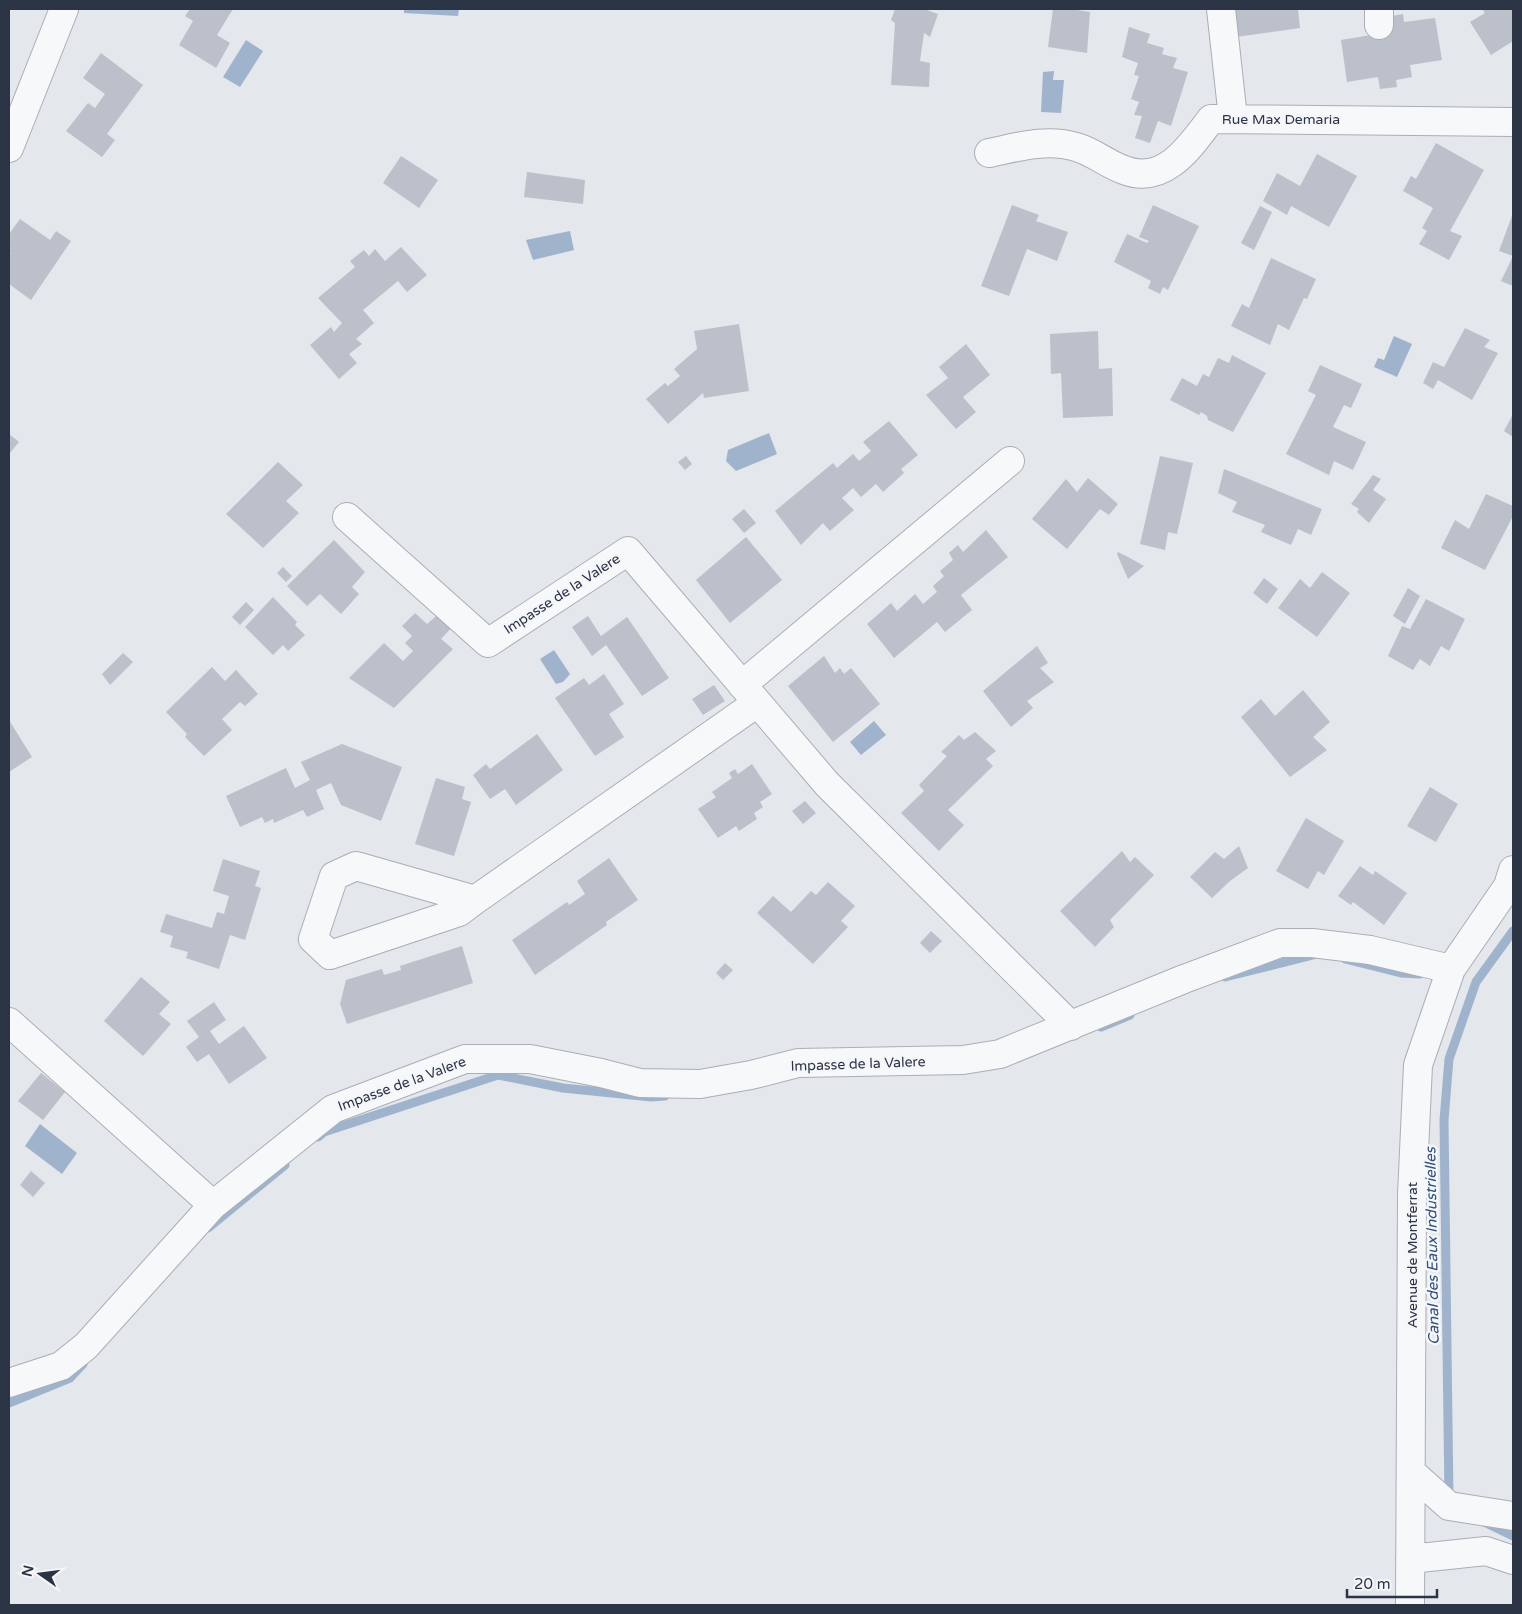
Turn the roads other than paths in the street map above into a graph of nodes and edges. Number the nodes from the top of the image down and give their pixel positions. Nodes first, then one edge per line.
1 (64, 9) edge
2 (1221, 9) edge
3 (1233, 118) junction
4 (1513, 122) edge
5 (9, 148) edge
6 (989, 153) dead end
7 (1010, 461) dead end
8 (347, 517) dead end
9 (750, 694) junction
10 (1513, 870) edge
11 (475, 900) junction
12 (1451, 969) junction
13 (9, 1022) edge
14 (1071, 1026) junction
15 (213, 1205) junction
16 (9, 1383) edge
17 (1411, 1472) junction
18 (1513, 1516) edge
19 (1410, 1559) junction
20 (1513, 1560) edge
21 (1410, 1605) edge

1 - 5 street
2 - 3 street
3 - 4 street, Rue Max Demaria
3 - 6 street, Rue Max Demaria
7 - 9 street
8 - 9 street, Impasse de la Valere
9 - 11 street
9 - 14 street, Impasse de la Valere
10 - 12 street, Avenue de Montferrat
11 - 11 street
12 - 14 street, Impasse de la Valere
12 - 17 street, Avenue de Montferrat
13 - 15 street
14 - 15 street, Impasse de la Valere
15 - 16 street, Impasse de la Valere
17 - 18 street
17 - 19 street, Avenue de Montferrat
19 - 20 street
19 - 21 street, Avenue de Montferrat

